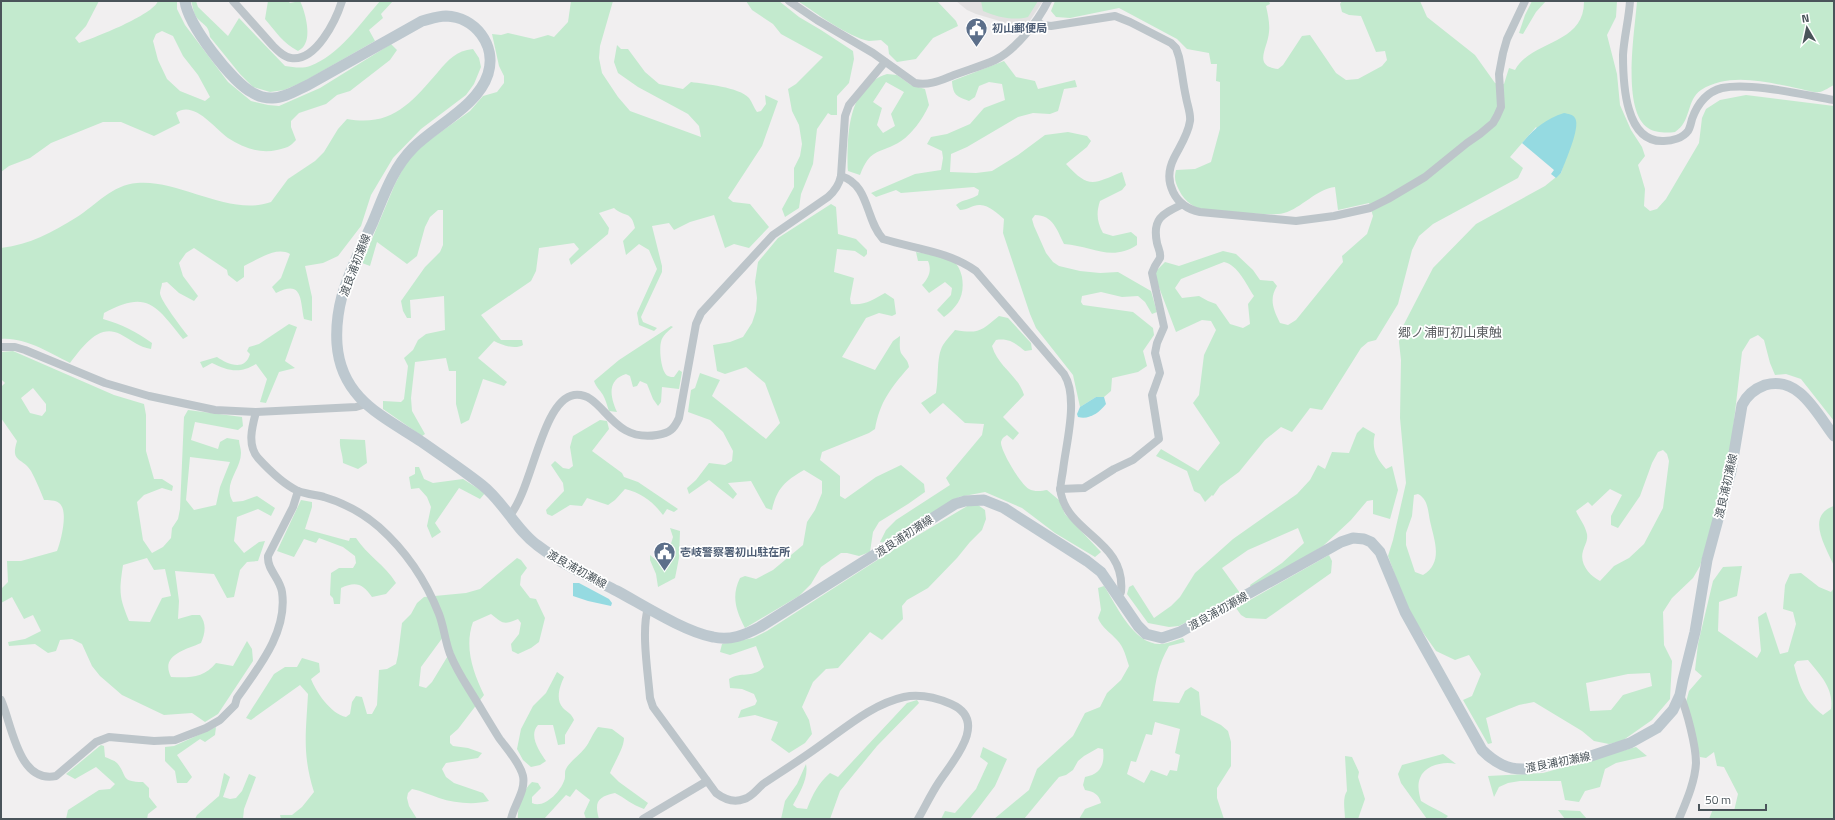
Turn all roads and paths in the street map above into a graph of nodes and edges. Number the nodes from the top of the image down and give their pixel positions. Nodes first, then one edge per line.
1 (185, 1) edge
2 (233, 1) edge
3 (342, 1) edge
4 (790, 1) edge
5 (1048, 1) edge
6 (1526, 1) edge
7 (1630, 1) edge
8 (1037, 22) junction
9 (885, 62) junction
10 (1834, 100) edge
11 (841, 176) junction
12 (1181, 205) junction
13 (1, 347) edge
14 (366, 404) junction
15 (256, 412) junction
16 (1834, 436) edge
17 (1060, 490) junction
18 (298, 491) junction
19 (510, 514) junction
20 (1116, 594) junction
21 (648, 608) junction
22 (1680, 695) junction
23 (1, 700) edge
24 (706, 781) junction
25 (511, 819) edge
26 (643, 819) edge
27 (918, 819) edge
28 (1679, 819) edge

1 - 14 main road, 渡良浦初瀬線
2 - 3 street
4 - 9 street
5 - 8 street
6 - 12 street
7 - 10 street
8 - 9 street
8 - 12 street
9 - 11 street
11 - 17 street
11 - 19 street
12 - 17 street
13 - 15 street
14 - 15 street
14 - 19 main road, 渡良浦初瀬線
15 - 18 street
16 - 22 main road, 渡良浦初瀬線
17 - 20 street
18 - 23 street
18 - 25 street
19 - 21 main road, 渡良浦初瀬線
20 - 21 main road, 渡良浦初瀬線
20 - 22 main road, 渡良浦初瀬線
21 - 24 street
22 - 28 street
24 - 26 street
24 - 27 street

